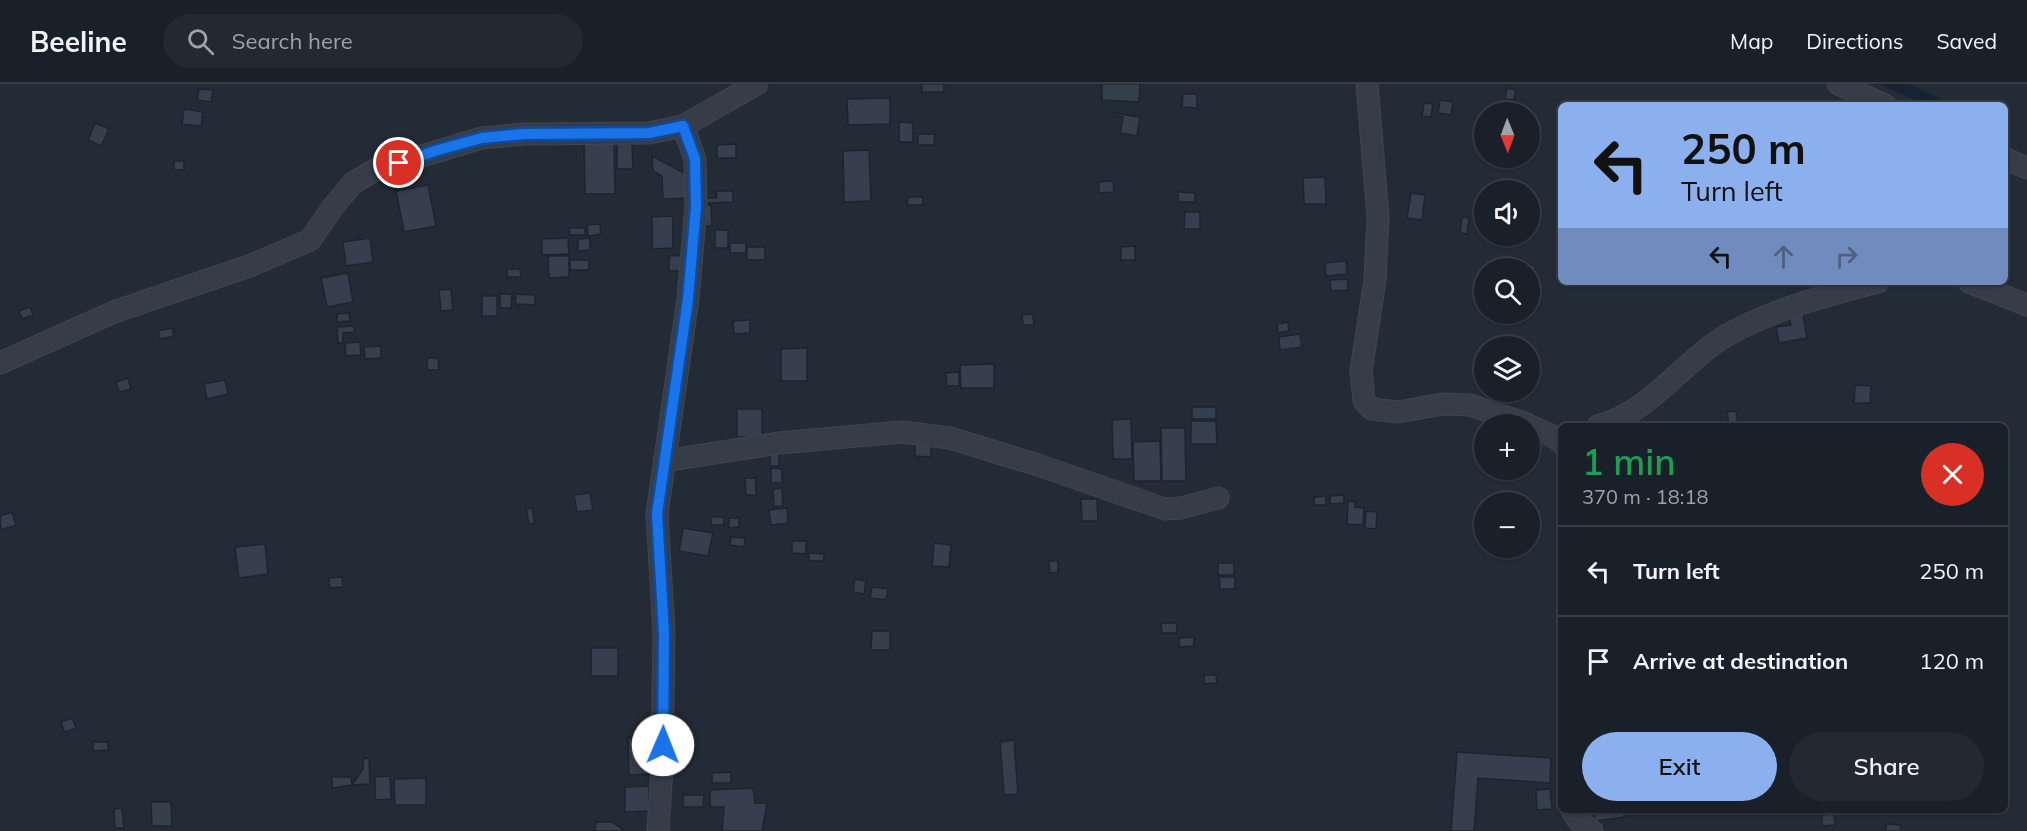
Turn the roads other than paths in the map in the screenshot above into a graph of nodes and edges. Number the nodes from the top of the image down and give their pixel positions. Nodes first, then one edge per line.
1 (757, 84) edge
2 (1367, 84) edge
3 (1838, 84) edge
4 (1878, 102) edge
5 (683, 126) junction
6 (2008, 160) edge
7 (2027, 168) edge
8 (1867, 285) edge
9 (1977, 285) edge
10 (2027, 305) edge
11 (0, 363) edge
12 (1497, 414) edge
13 (1606, 423) edge
14 (1540, 430) edge
15 (1558, 438) edge
16 (664, 461) junction
17 (1218, 498) dead end
18 (1574, 813) edge
19 (658, 831) edge
20 (1592, 831) edge

1 - 5 street
2 - 12 street
3 - 4 street
5 - 11 street
5 - 16 street
6 - 7 street
8 - 13 street
9 - 10 street
14 - 15 street
16 - 17 street
16 - 19 street
18 - 20 street

